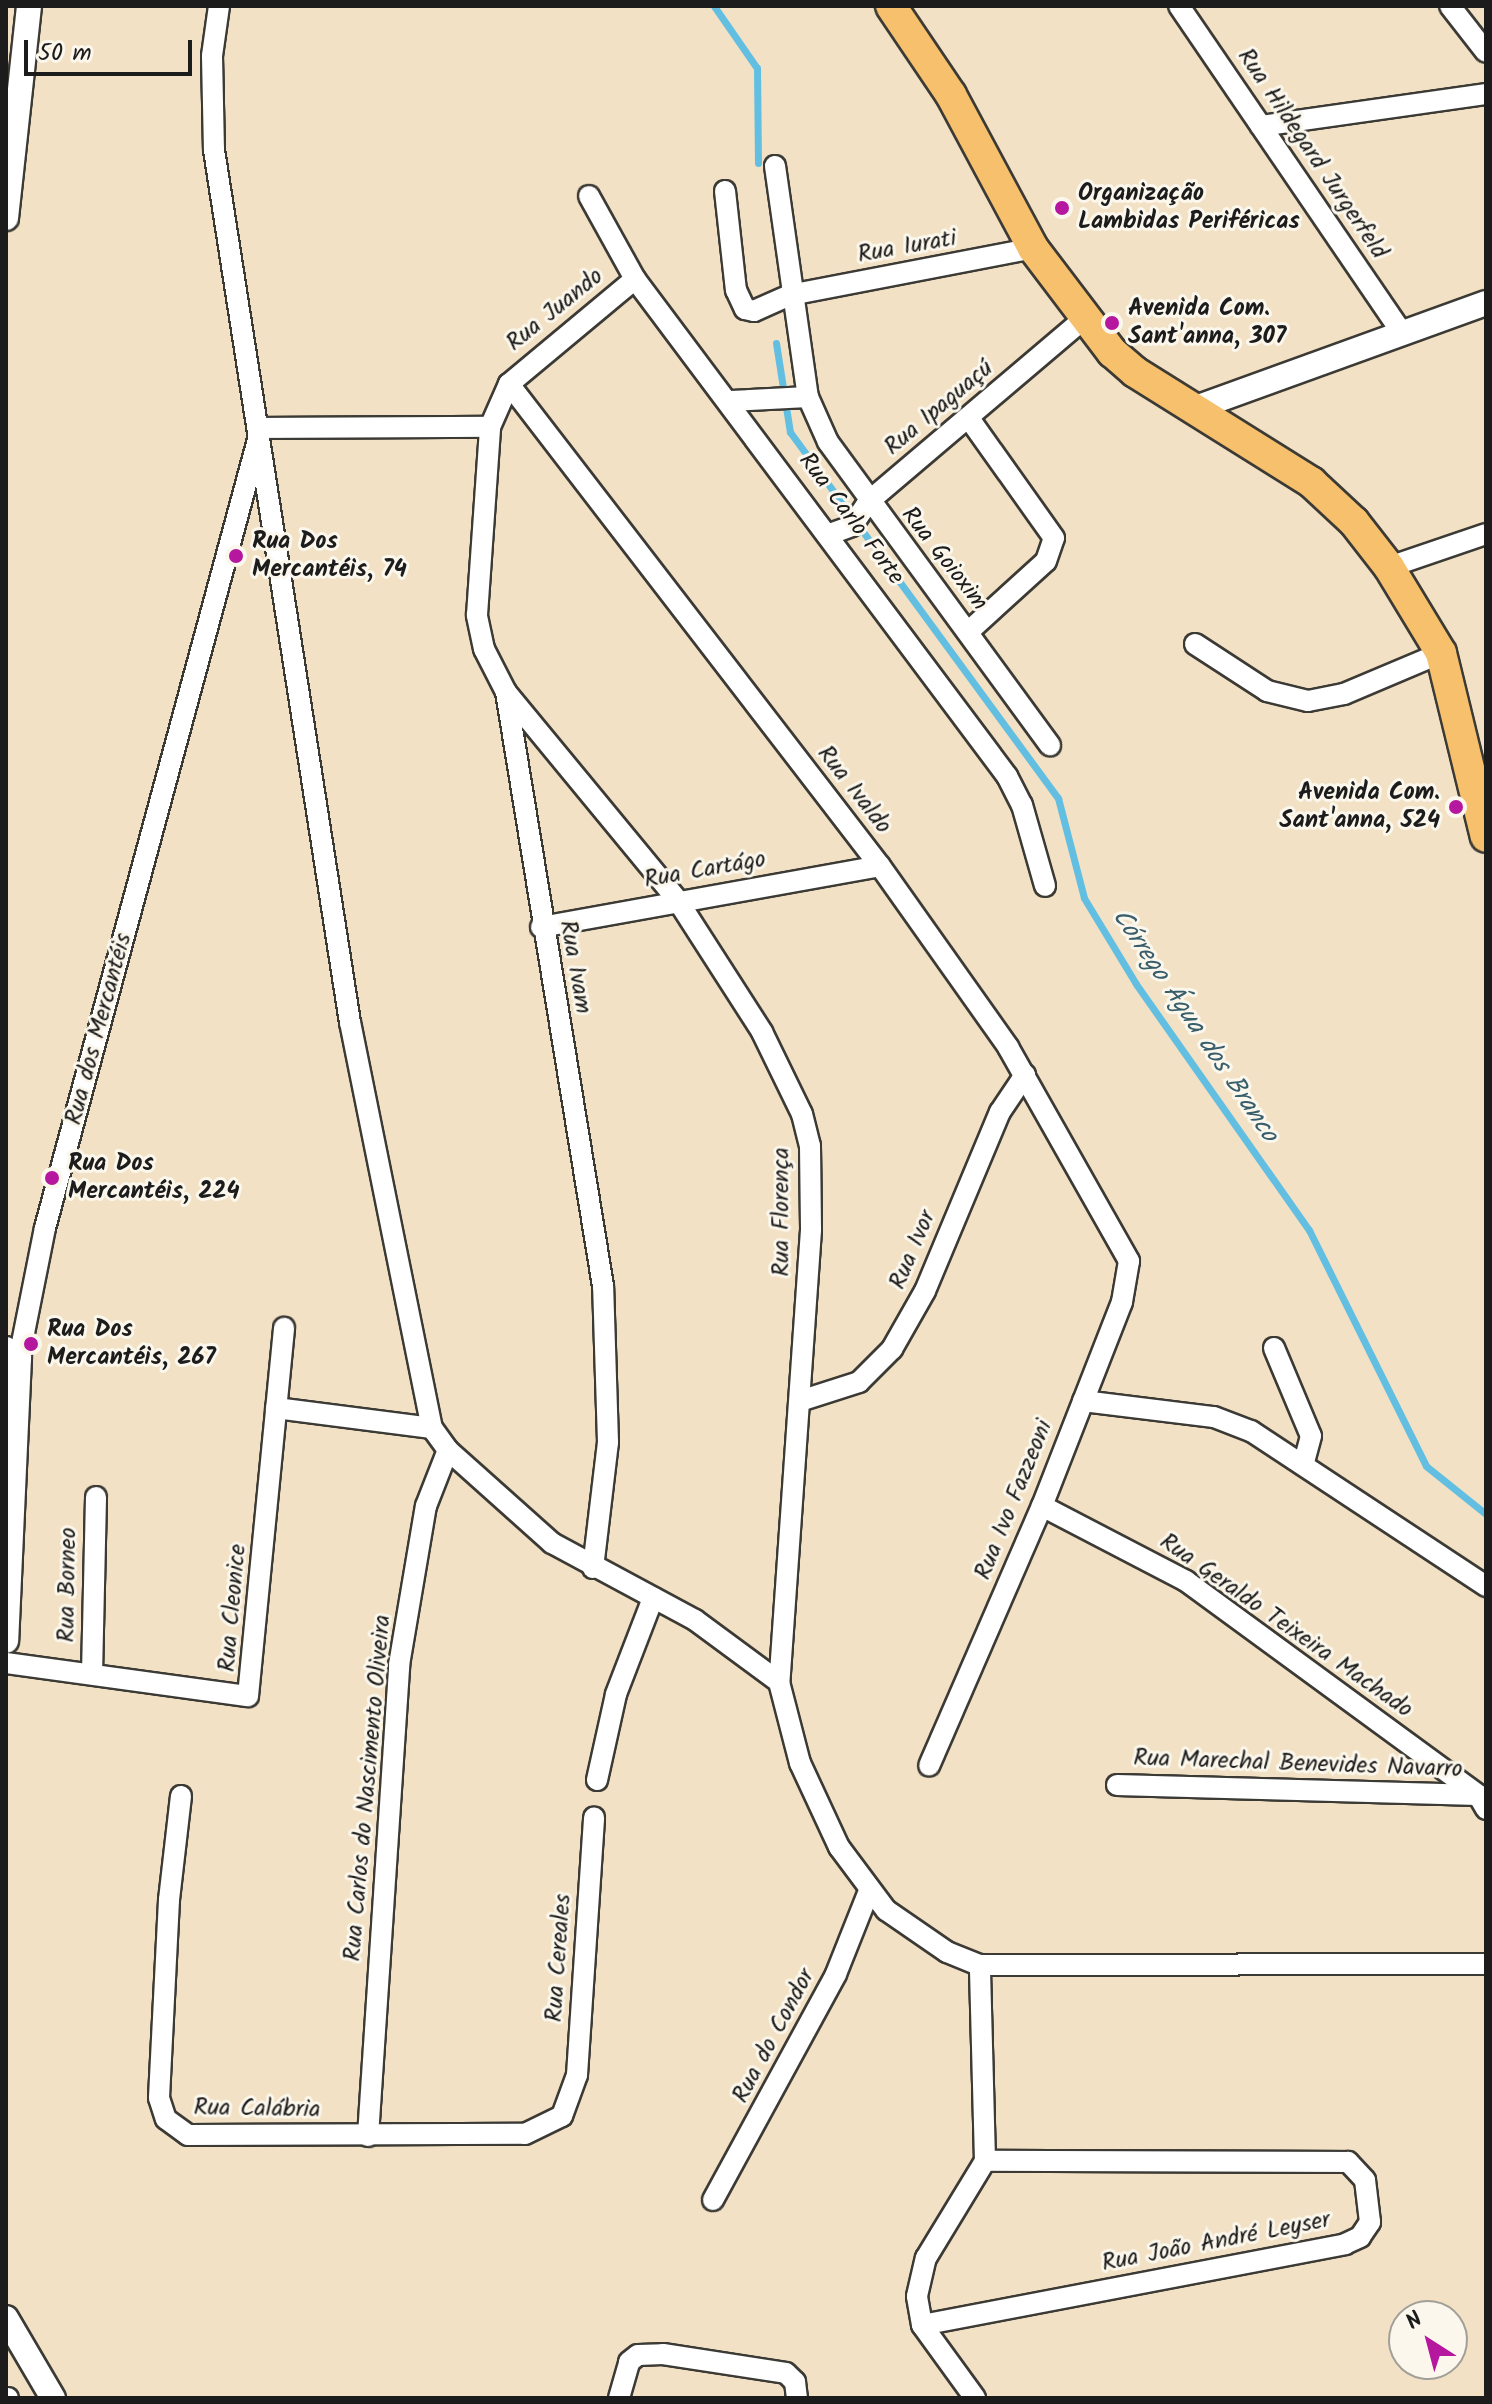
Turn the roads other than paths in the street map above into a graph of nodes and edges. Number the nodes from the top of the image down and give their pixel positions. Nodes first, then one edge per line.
1 (29, 6) edge
2 (219, 6) edge
3 (891, 6) edge
4 (1179, 6) edge
5 (1450, 6) edge
6 (1486, 52) edge
7 (1486, 94) edge
8 (1261, 126) junction
9 (775, 166) dead end
10 (725, 191) dead end
11 (589, 196) dead end
12 (6, 218) edge
13 (1033, 248) junction
14 (635, 279) junction
15 (790, 295) junction
16 (1486, 303) edge
17 (1084, 319) junction
18 (1401, 331) junction
19 (509, 384) junction
20 (802, 398) junction
21 (731, 401) junction
22 (1196, 408) junction
23 (968, 417) junction
24 (490, 427) junction
25 (261, 428) junction
26 (866, 507) junction
27 (834, 533) junction
28 (1486, 534) edge
29 (1389, 567) junction
30 (968, 632) junction
31 (1195, 644) dead end
32 (1441, 653) junction
33 (506, 692) junction
34 (1050, 745) dead end
35 (1486, 837) edge
36 (880, 866) junction
37 (1045, 886) dead end
38 (678, 901) junction
39 (541, 927) junction
40 (1025, 1075) junction
41 (1126, 1250) joint
42 (284, 1328) dead end
43 (1274, 1348) dead end
44 (12, 1354) edge
45 (803, 1400) junction
46 (1083, 1401) junction
47 (276, 1408) junction
48 (432, 1428) junction
49 (448, 1450) junction
50 (1303, 1465) junction
51 (96, 1497) dead end
52 (1042, 1506) junction
53 (8, 1529) edge
54 (593, 1568) junction
55 (1486, 1586) edge
56 (653, 1598) junction
57 (6, 1641) edge
58 (6, 1663) edge
59 (92, 1674) junction
60 (779, 1682) junction
61 (929, 1766) dead end
62 (597, 1780) dead end
63 (1117, 1785) dead end
64 (181, 1796) dead end
65 (1482, 1802) edge
66 (594, 1818) dead end
67 (869, 1891) junction
68 (1486, 1964) edge
69 (980, 1965) junction
70 (572, 2101) joint
71 (368, 2136) junction
72 (985, 2161) junction
73 (713, 2200) dead end
74 (6, 2318) edge
75 (922, 2325) junction
76 (53, 2398) edge
77 (619, 2398) edge
78 (797, 2398) edge
79 (975, 2398) edge

1 - 12 street
2 - 25 street
3 - 13 main road
4 - 8 street, Rua Hildegard Jurgerfeld
5 - 6 street
7 - 8 street
8 - 18 street, Rua Hildegard Jurgerfeld
9 - 15 street, Rua Goioxim
10 - 15 street
11 - 14 street, Rua Carlo Forte
13 - 15 street, Rua Iurati
13 - 17 main road
14 - 19 street, Rua Juando
14 - 21 street, Rua Carlo Forte
15 - 20 street, Rua Goioxim
16 - 18 street
17 - 22 main road
17 - 23 street, Rua Ipaguaçú
18 - 22 street
19 - 24 street, Rua Ivam
19 - 36 street, Rua Ivaldo
20 - 21 street
20 - 26 street, Rua Goioxim
21 - 27 street, Rua Carlo Forte
22 - 29 main road
23 - 26 street, Rua Ipaguaçú
23 - 30 street
24 - 25 street
24 - 33 street, Rua Ivam
25 - 44 street, Rua dos Mercantéis
25 - 48 street
26 - 27 street, Rua Ipaguaçú
26 - 30 street, Rua Goioxim
27 - 37 street, Rua Carlo Forte
28 - 29 street
29 - 32 main road
30 - 34 street, Rua Goioxim
31 - 32 street
32 - 35 main road
33 - 38 street, Rua Florença
33 - 39 street, Rua Ivam
36 - 38 street, Rua Cartágo
36 - 40 street, Rua Ivaldo
38 - 39 street, Rua Cartágo
38 - 45 street, Rua Florença
39 - 54 street, Rua Ivam
40 - 41 street, Rua Ivaldo
40 - 45 street, Rua Ivor
41 - 46 street, Rua Ivo Fazzeoni
42 - 47 street, Rua Cleonice
43 - 50 street
44 - 53 street, Rua dos Mercantéis
45 - 60 street, Rua Florença
46 - 50 street
46 - 52 street, Rua Ivo Fazzeoni
47 - 48 street
47 - 59 street, Rua Cleonice
48 - 49 street
49 - 54 street
49 - 71 street, Rua Carlos do Nascimento Oliveira
50 - 55 street
51 - 59 street, Rua Borneo
52 - 61 street, Rua Ivo Fazzeoni
52 - 65 street, Rua Geraldo Teixeira Machado
53 - 57 street, Rua dos Mercantéis
54 - 56 street
56 - 60 street
56 - 62 street
58 - 59 street, Rua Cleonice
60 - 67 street
63 - 65 street, Rua Marechal Benevides Navarro
64 - 71 street, Rua Calábria
66 - 70 street, Rua Cereales
67 - 69 street
67 - 73 street, Rua do Condor
68 - 69 street
69 - 72 street
70 - 71 street, Rua Calábria
72 - 75 street
72 - 75 street, Rua João André Leyser
74 - 76 street
75 - 79 street
77 - 78 street

